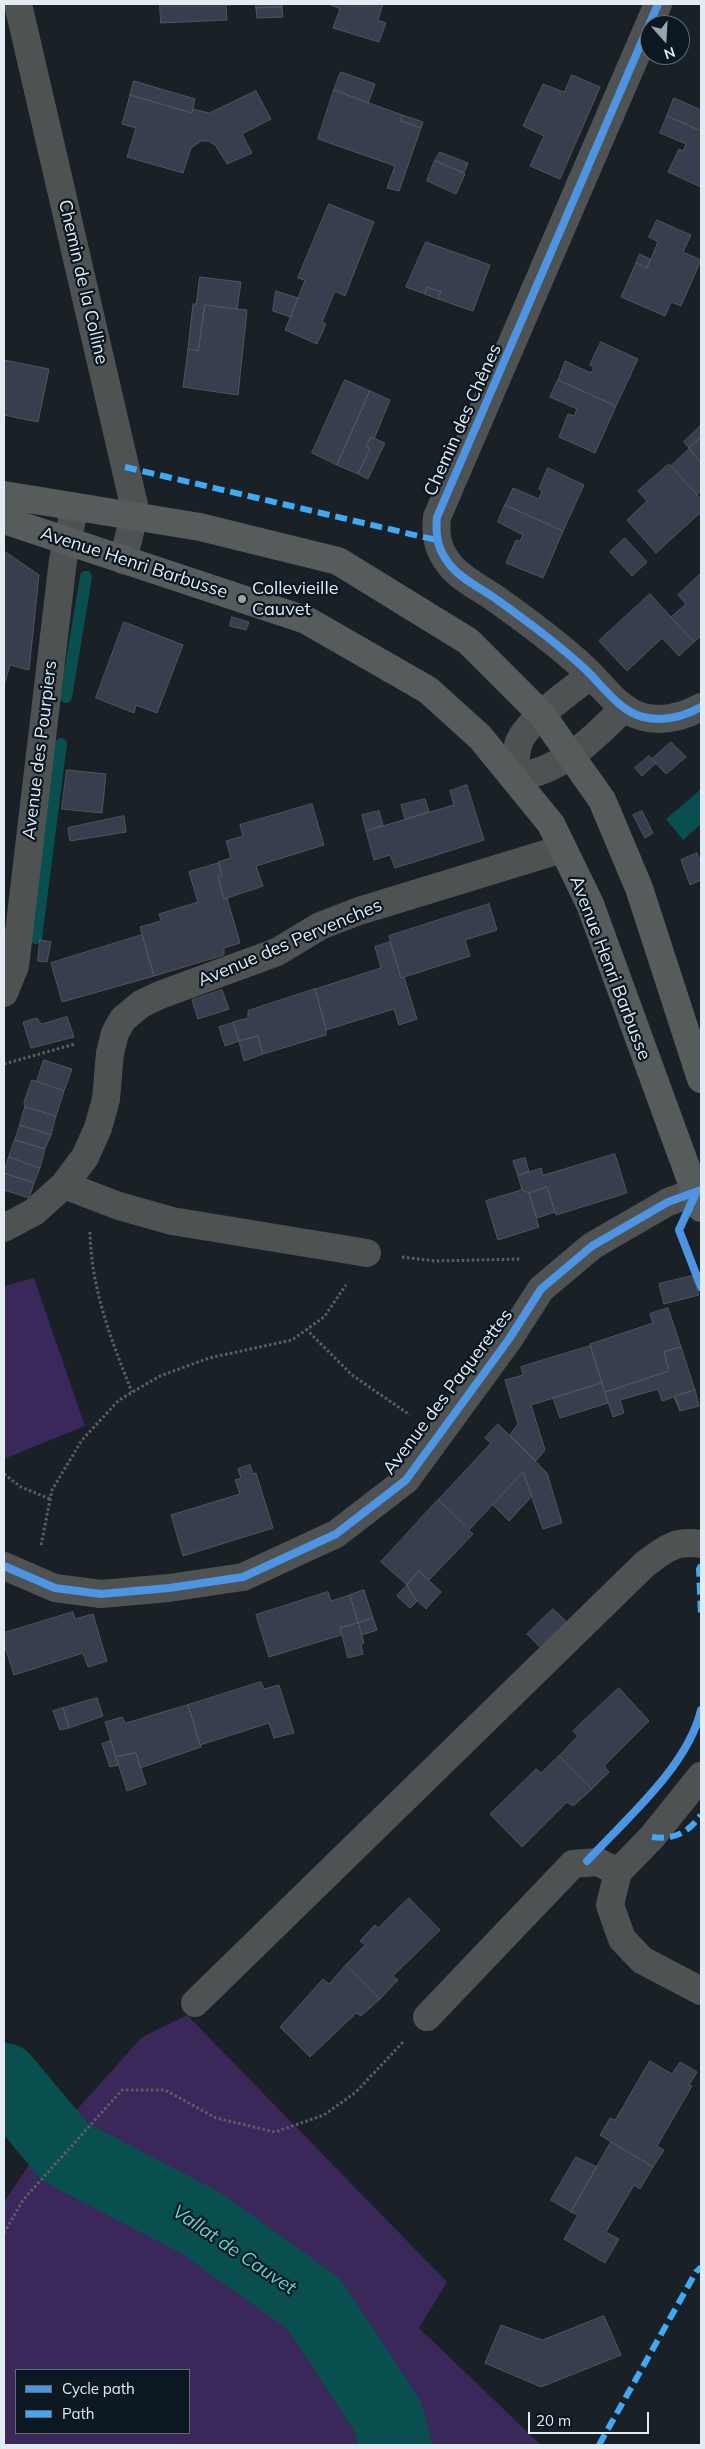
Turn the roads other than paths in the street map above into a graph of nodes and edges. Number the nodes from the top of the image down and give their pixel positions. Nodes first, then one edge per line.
1 (18, 4) edge
2 (651, 6) edge
3 (4, 495) edge
4 (75, 507) junction
5 (134, 516) junction
6 (4, 520) edge
7 (68, 540) junction
8 (123, 560) junction
9 (591, 675) junction
10 (701, 707) edge
11 (624, 708) junction
12 (542, 715) junction
13 (571, 757) junction
14 (515, 778) junction
15 (562, 849) junction
16 (4, 993) edge
17 (701, 1079) edge
18 (64, 1184) junction
19 (699, 1197) edge
20 (4, 1228) edge
21 (367, 1253) road end
22 (701, 1544) edge
23 (4, 1566) edge
24 (701, 1776) edge
25 (618, 1872) junction
26 (701, 1991) edge
27 (195, 2002) dead end
28 (427, 2018) road end

1 - 5 street, Chemin de la Colline
2 - 9 street, Chemin des Chênes
3 - 4 main road, Avenue Henri Barbusse
4 - 5 main road, Avenue Henri Barbusse
4 - 7 street, Avenue des Pourpiers
5 - 8 street, Chemin de la Colline
5 - 12 main road, Avenue Henri Barbusse
6 - 7 main road, Avenue Henri Barbusse
7 - 8 main road, Avenue Henri Barbusse
7 - 16 street, Avenue des Pourpiers
8 - 14 main road, Avenue Henri Barbusse
9 - 11 street, Chemin des Chênes
9 - 12 street
10 - 11 street, Chemin des Chênes
11 - 13 street
12 - 13 main road, Avenue Henri Barbusse
12 - 14 street
13 - 14 street
13 - 17 main road, Avenue Henri Barbusse
14 - 15 main road, Avenue Henri Barbusse
15 - 18 street, Avenue des Pervenches
15 - 19 main road, Avenue Henri Barbusse
18 - 20 street, Avenue des Pervenches
18 - 21 street
19 - 23 street, Avenue des Paquerettes
22 - 27 street
24 - 25 street
25 - 26 street
25 - 28 street

